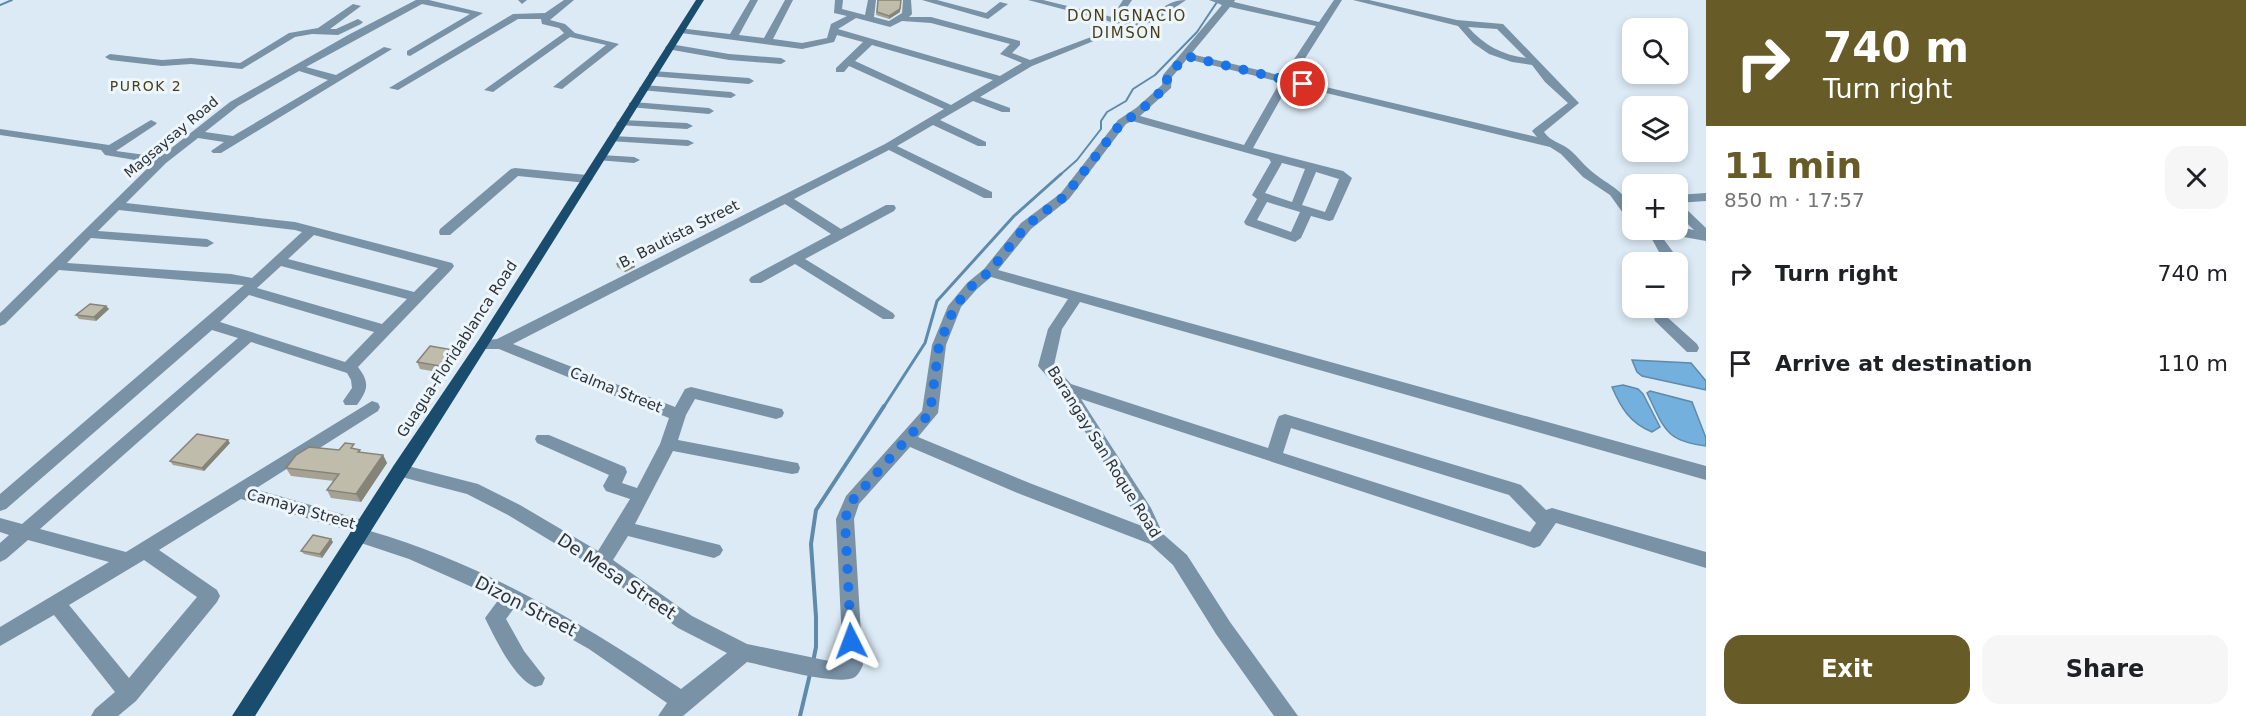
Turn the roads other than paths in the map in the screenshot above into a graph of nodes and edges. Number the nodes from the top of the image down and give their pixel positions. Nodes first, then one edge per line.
1 (401, 0) edge
2 (422, 0) edge
3 (570, 0) edge
4 (700, 0) edge
5 (754, 0) edge
6 (789, 0) edge
7 (839, 0) edge
8 (872, 0) edge
9 (907, 0) edge
10 (926, 0) edge
11 (964, 0) edge
12 (1032, 0) edge
13 (1128, 0) edge
14 (1182, 0) edge
15 (1338, 0) edge
16 (1357, 0) edge
17 (1409, 0) edge
18 (1222, 1) edge
19 (1049, 2) edge
20 (1069, 4) edge
21 (1376, 4) junction
22 (1258, 5) edge
23 (356, 6) dead end
24 (383, 10) junction
25 (397, 14) junction
26 (547, 16) junction
27 (854, 16) junction
28 (900, 18) junction
29 (869, 20) junction
30 (1114, 20) junction
31 (1323, 22) junction
32 (1461, 24) junction
33 (1135, 25) junction
34 (681, 30) junction
35 (321, 31) junction
36 (834, 31) junction
37 (569, 34) junction
38 (732, 38) junction
39 (999, 38) junction
40 (870, 41) junction
41 (766, 42) junction
42 (785, 44) junction
43 (670, 47) junction
44 (387, 49) dead end
45 (410, 53) dead end
46 (1005, 54) junction
47 (1186, 56) junction
48 (110, 57) dead end
49 (848, 62) junction
50 (1535, 62) junction
51 (1030, 63) junction
52 (298, 68) junction
53 (656, 70) junction
54 (840, 70) dead end
55 (738, 73) dead end
56 (337, 79) junction
57 (1000, 79) junction
58 (1287, 80) junction
59 (749, 81) dead end
60 (558, 87) dead end
61 (394, 88) dead end
62 (644, 88) junction
63 (489, 90) dead end
64 (731, 95) dead end
65 (972, 97) junction
66 (633, 105) junction
67 (952, 109) junction
68 (1006, 110) dead end
69 (710, 111) dead end
70 (1132, 118) junction
71 (933, 121) junction
72 (151, 123) dead end
73 (622, 123) junction
74 (687, 126) dead end
75 (0, 132) edge
76 (195, 134) junction
77 (613, 139) junction
78 (234, 140) junction
79 (688, 143) dead end
80 (1546, 143) junction
81 (982, 144) dead end
82 (889, 146) junction
83 (1247, 149) junction
84 (108, 151) junction
85 (217, 151) dead end
86 (1273, 156) junction
87 (601, 158) junction
88 (162, 160) junction
89 (634, 160) dead end
90 (1312, 167) junction
91 (587, 179) junction
92 (1614, 192) junction
93 (988, 195) dead end
94 (1622, 195) edge
95 (1706, 197) edge
96 (784, 198) junction
97 (1263, 198) junction
98 (1688, 198) edge
99 (1622, 203) edge
100 (115, 206) junction
101 (890, 208) dead end
102 (1307, 210) junction
103 (1281, 214) junction
104 (1688, 218) edge
105 (312, 230) junction
106 (445, 232) dead end
107 (1688, 232) edge
108 (86, 234) junction
109 (840, 234) junction
110 (1706, 236) edge
111 (207, 243) dead end
112 (794, 258) junction
113 (279, 261) junction
114 (54, 266) junction
115 (989, 272) junction
116 (756, 280) dead end
117 (251, 286) junction
118 (417, 297) junction
119 (1076, 297) junction
120 (888, 316) dead end
121 (1660, 318) edge
122 (0, 321) edge
123 (210, 324) junction
124 (384, 330) junction
125 (249, 336) junction
126 (500, 344) junction
127 (483, 345) junction
128 (1692, 348) dead end
129 (348, 368) junction
130 (1066, 388) junction
131 (351, 401) dead end
132 (372, 407) dead end
133 (776, 413) dead end
134 (678, 415) junction
135 (543, 439) dead end
136 (907, 439) junction
137 (668, 444) junction
138 (1274, 456) junction
139 (792, 468) dead end
140 (400, 470) junction
141 (1706, 473) edge
142 (238, 491) junction
143 (640, 496) junction
144 (0, 504) edge
145 (1547, 523) junction
146 (0, 525) edge
147 (623, 528) junction
148 (360, 531) junction
149 (24, 532) junction
150 (1156, 539) junction
151 (145, 550) junction
152 (714, 550) dead end
153 (0, 554) edge
154 (128, 560) junction
155 (1706, 560) edge
156 (601, 562) junction
157 (511, 598) junction
158 (56, 603) junction
159 (0, 637) edge
160 (744, 652) junction
161 (536, 678) dead end
162 (129, 694) junction
163 (675, 708) edge
164 (102, 716) edge
165 (243, 716) edge
166 (1287, 716) edge

1 - 24 street
2 - 25 street, Magsaysay Road
2 - 45 street
3 - 26 street
4 - 34 main road, Guagua-Floridablanca Road
5 - 38 street
6 - 41 street
7 - 27 street
8 - 29 street
9 - 28 street
10 - 11 street
12 - 19 street
13 - 30 street
14 - 33 street, B. Bautista Street
15 - 31 street
16 - 21 street
17 - 21 street
18 - 22 street
18 - 47 street
19 - 20 street
20 - 30 street
21 - 32 street
22 - 31 street
23 - 35 street
24 - 25 street
24 - 35 street
25 - 52 street, Magsaysay Road
26 - 37 street
26 - 61 street
27 - 29 street
27 - 36 street
28 - 29 street
28 - 39 street
30 - 33 street
31 - 58 street
32 - 50 street
32 - 50 street
33 - 51 street, B. Bautista Street
34 - 38 street
34 - 43 main road, Guagua-Floridablanca Road
35 - 48 street
36 - 40 street
36 - 42 street
37 - 60 street
37 - 63 street
38 - 41 street
39 - 46 street
39 - 46 street
40 - 49 street
40 - 57 street
41 - 42 street
42 - 43 street
43 - 53 main road, Guagua-Floridablanca Road
44 - 56 street
46 - 51 street
47 - 58 street
47 - 70 street
49 - 54 street
49 - 67 street
50 - 80 street
51 - 57 street, B. Bautista Street
52 - 56 street
52 - 76 street, Magsaysay Road
53 - 55 street
53 - 59 street
53 - 62 main road, Guagua-Floridablanca Road
56 - 78 street
57 - 65 street, B. Bautista Street
58 - 80 street
58 - 83 street
62 - 64 street
62 - 66 main road, Guagua-Floridablanca Road
65 - 67 street, B. Bautista Street
65 - 68 street
66 - 69 street
66 - 73 main road, Guagua-Floridablanca Road
67 - 71 street, B. Bautista Street
70 - 83 street
70 - 115 street
71 - 81 street
71 - 82 street, B. Bautista Street
72 - 84 street
73 - 74 street
73 - 77 main road, Guagua-Floridablanca Road
75 - 84 street
76 - 78 street
76 - 88 street, Magsaysay Road
77 - 79 street
77 - 87 main road, Guagua-Floridablanca Road
78 - 85 street
80 - 92 street
82 - 93 street
82 - 96 street, B. Bautista Street
83 - 86 street
84 - 88 street
86 - 90 street
86 - 97 street
87 - 89 street
87 - 91 main road, Guagua-Floridablanca Road
88 - 100 street, Magsaysay Road
90 - 102 street
90 - 103 street
91 - 106 street
91 - 127 main road, Guagua-Floridablanca Road
92 - 94 street
92 - 99 street
95 - 98 street
96 - 109 street
96 - 126 street, B. Bautista Street
97 - 103 street
97 - 103 street
100 - 105 street
100 - 108 street, Magsaysay Road
101 - 109 street
102 - 103 street
102 - 103 street
104 - 110 street
105 - 113 street
105 - 118 street
107 - 110 street
108 - 111 street
108 - 114 street, Magsaysay Road
109 - 112 street
112 - 116 street
112 - 120 street
113 - 117 street
113 - 118 street
114 - 117 street
114 - 122 street, Magsaysay Road
115 - 119 street
115 - 136 street
117 - 123 street
117 - 124 street
118 - 124 street
119 - 130 street, Barangay San Roque Road
119 - 141 street
121 - 128 street
123 - 125 street
123 - 144 street
124 - 129 street
125 - 129 street
125 - 149 street
126 - 127 street, B. Bautista Street
126 - 134 street, Calma Street
127 - 140 main road, Guagua-Floridablanca Road
129 - 131 street
130 - 138 street
130 - 150 street, Barangay San Roque Road
132 - 142 street
133 - 134 street
134 - 137 street, Calma Street
135 - 143 street
136 - 150 street
136 - 160 street, De Mesa Street
137 - 139 street
137 - 143 street, Calma Street
138 - 145 street
138 - 145 street
140 - 148 main road, Guagua-Floridablanca Road
140 - 156 street, De Mesa Street
142 - 148 street, Camaya Street
142 - 151 street
143 - 147 street, Calma Street
145 - 155 street
146 - 149 street
147 - 152 street
147 - 156 street, Calma Street
148 - 157 street, Dizon Street
148 - 165 main road, Guagua-Floridablanca Road
149 - 153 street
149 - 154 street
150 - 166 street, Barangay San Roque Road
151 - 154 street
151 - 162 street
154 - 158 street
156 - 160 street, De Mesa Street
157 - 161 street
157 - 163 street, Dizon Street
158 - 159 street
158 - 162 street
160 - 163 street
162 - 164 street

